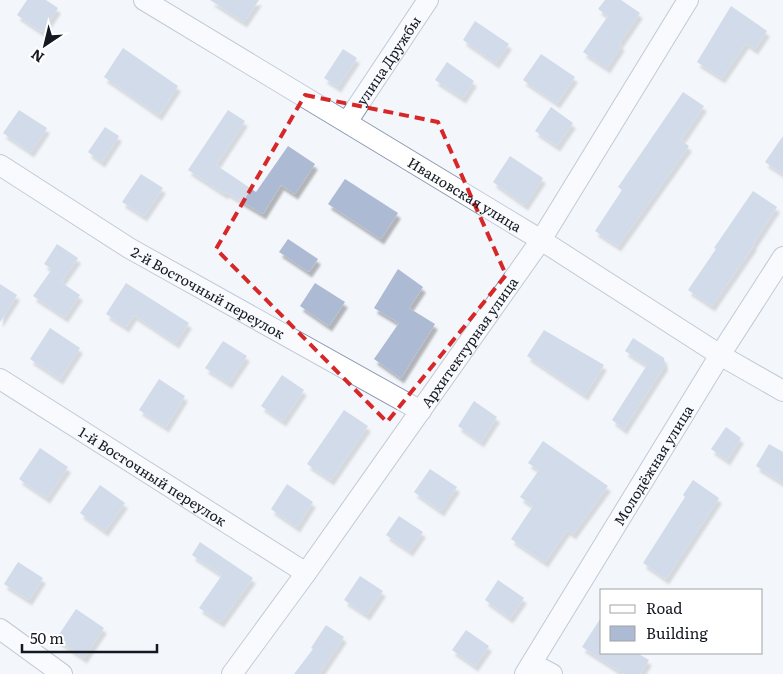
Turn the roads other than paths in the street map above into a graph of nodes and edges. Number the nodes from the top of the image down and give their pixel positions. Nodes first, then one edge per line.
1 (144, 0) edge
2 (428, 0) edge
3 (688, 0) edge
4 (172, 7) edge
5 (347, 122) junction
6 (0, 165) edge
7 (541, 240) junction
8 (783, 257) edge
9 (720, 356) junction
10 (0, 379) edge
11 (783, 391) edge
12 (421, 411) junction
13 (306, 573) junction
14 (2, 634) edge
15 (529, 669) edge
16 (62, 674) edge
17 (232, 674) edge
18 (552, 674) edge

1 - 4 street, Ивановская улица
2 - 5 street, улица Дружбы
3 - 7 street, Архитектурная улица
4 - 5 street, Ивановская улица
5 - 7 street, Ивановская улица
6 - 12 street, 2-й Восточный переулок
7 - 9 street, Ивановская улица
7 - 12 street, Архитектурная улица
8 - 9 street, Молодёжная улица
9 - 11 street, Ивановская улица
9 - 15 street, Молодёжная улица
10 - 13 street, 1-й Восточный переулок
12 - 13 street, Архитектурная улица
13 - 17 street, Архитектурная улица
14 - 16 street
15 - 18 street

